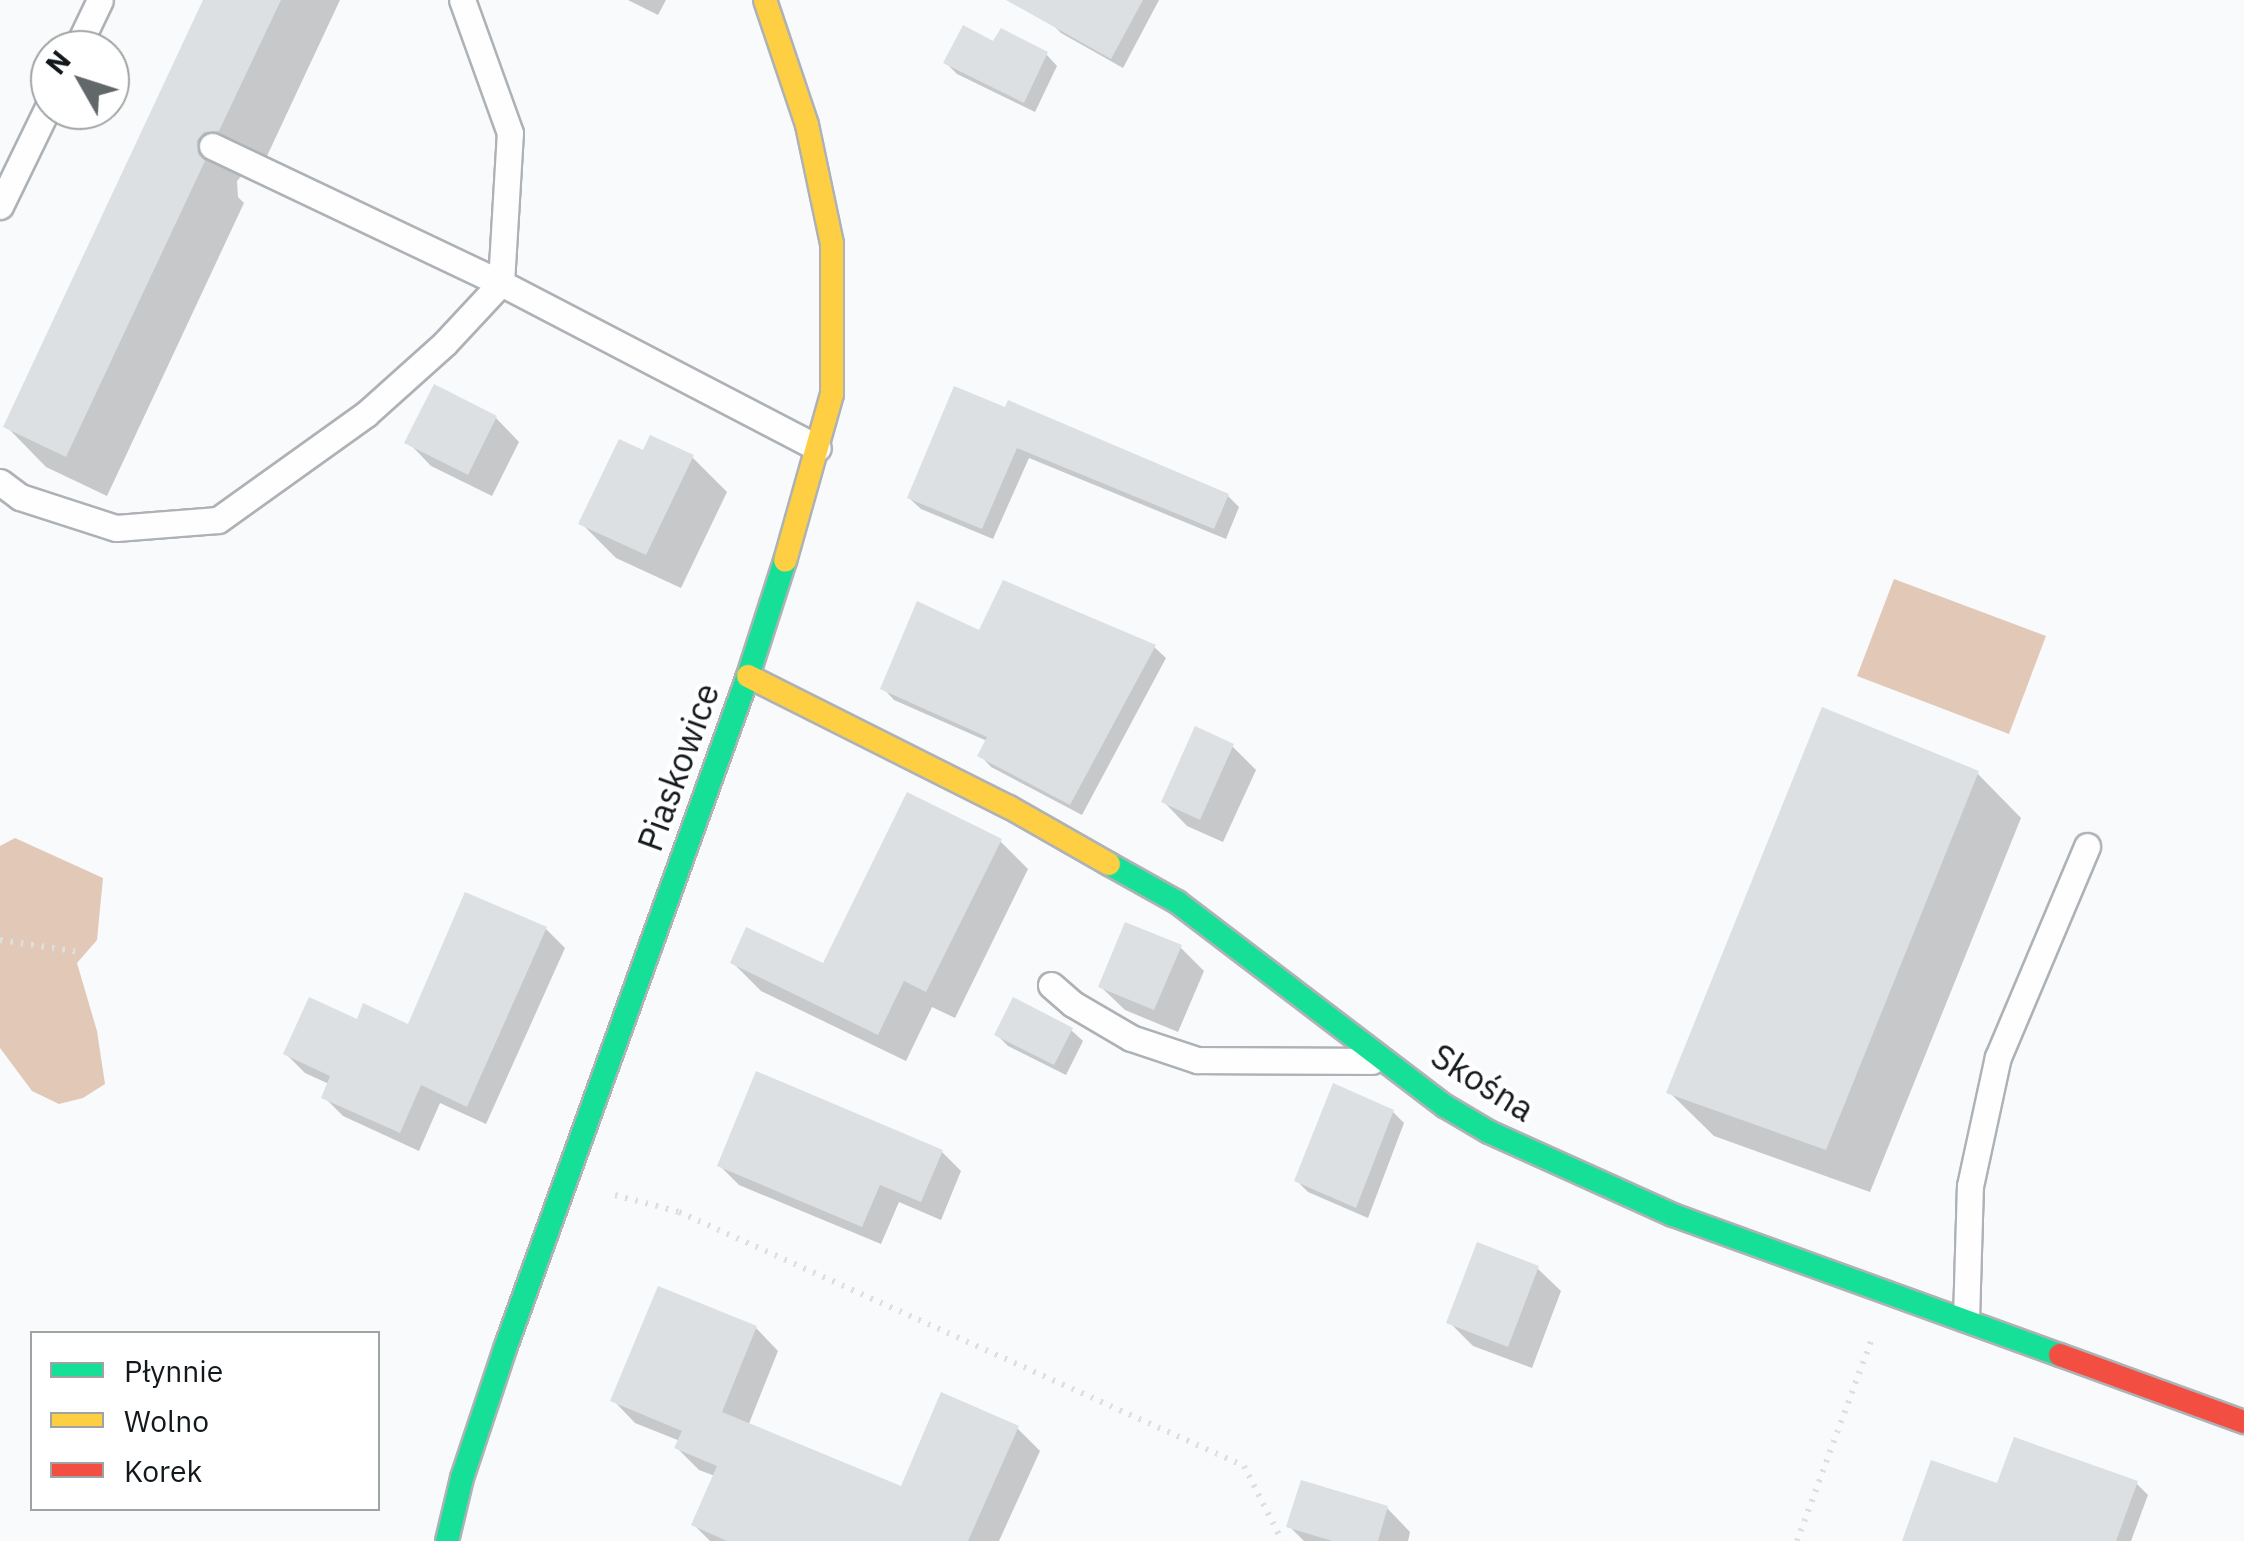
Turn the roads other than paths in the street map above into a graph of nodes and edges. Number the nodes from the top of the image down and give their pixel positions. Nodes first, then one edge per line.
1 (100, 0) edge
2 (462, 0) edge
3 (765, 0) edge
4 (86, 30) edge
5 (37, 130) edge
6 (212, 146) dead end
7 (0, 206) edge
8 (500, 282) junction
9 (818, 448) junction
10 (0, 482) edge
11 (748, 676) junction
12 (2087, 846) dead end
13 (1051, 985) dead end
14 (1387, 1061) junction
15 (1966, 1318) junction
16 (2244, 1422) edge
17 (447, 1541) edge

1 - 4 lane
2 - 8 lane
3 - 9 street, Piaskowice
5 - 7 lane
6 - 8 lane
8 - 9 lane
8 - 10 lane
9 - 11 street, Piaskowice
11 - 14 street, Skośna
11 - 17 street, Piaskowice
12 - 15 lane
13 - 14 lane
14 - 15 street, Skośna
15 - 16 street, Skośna

